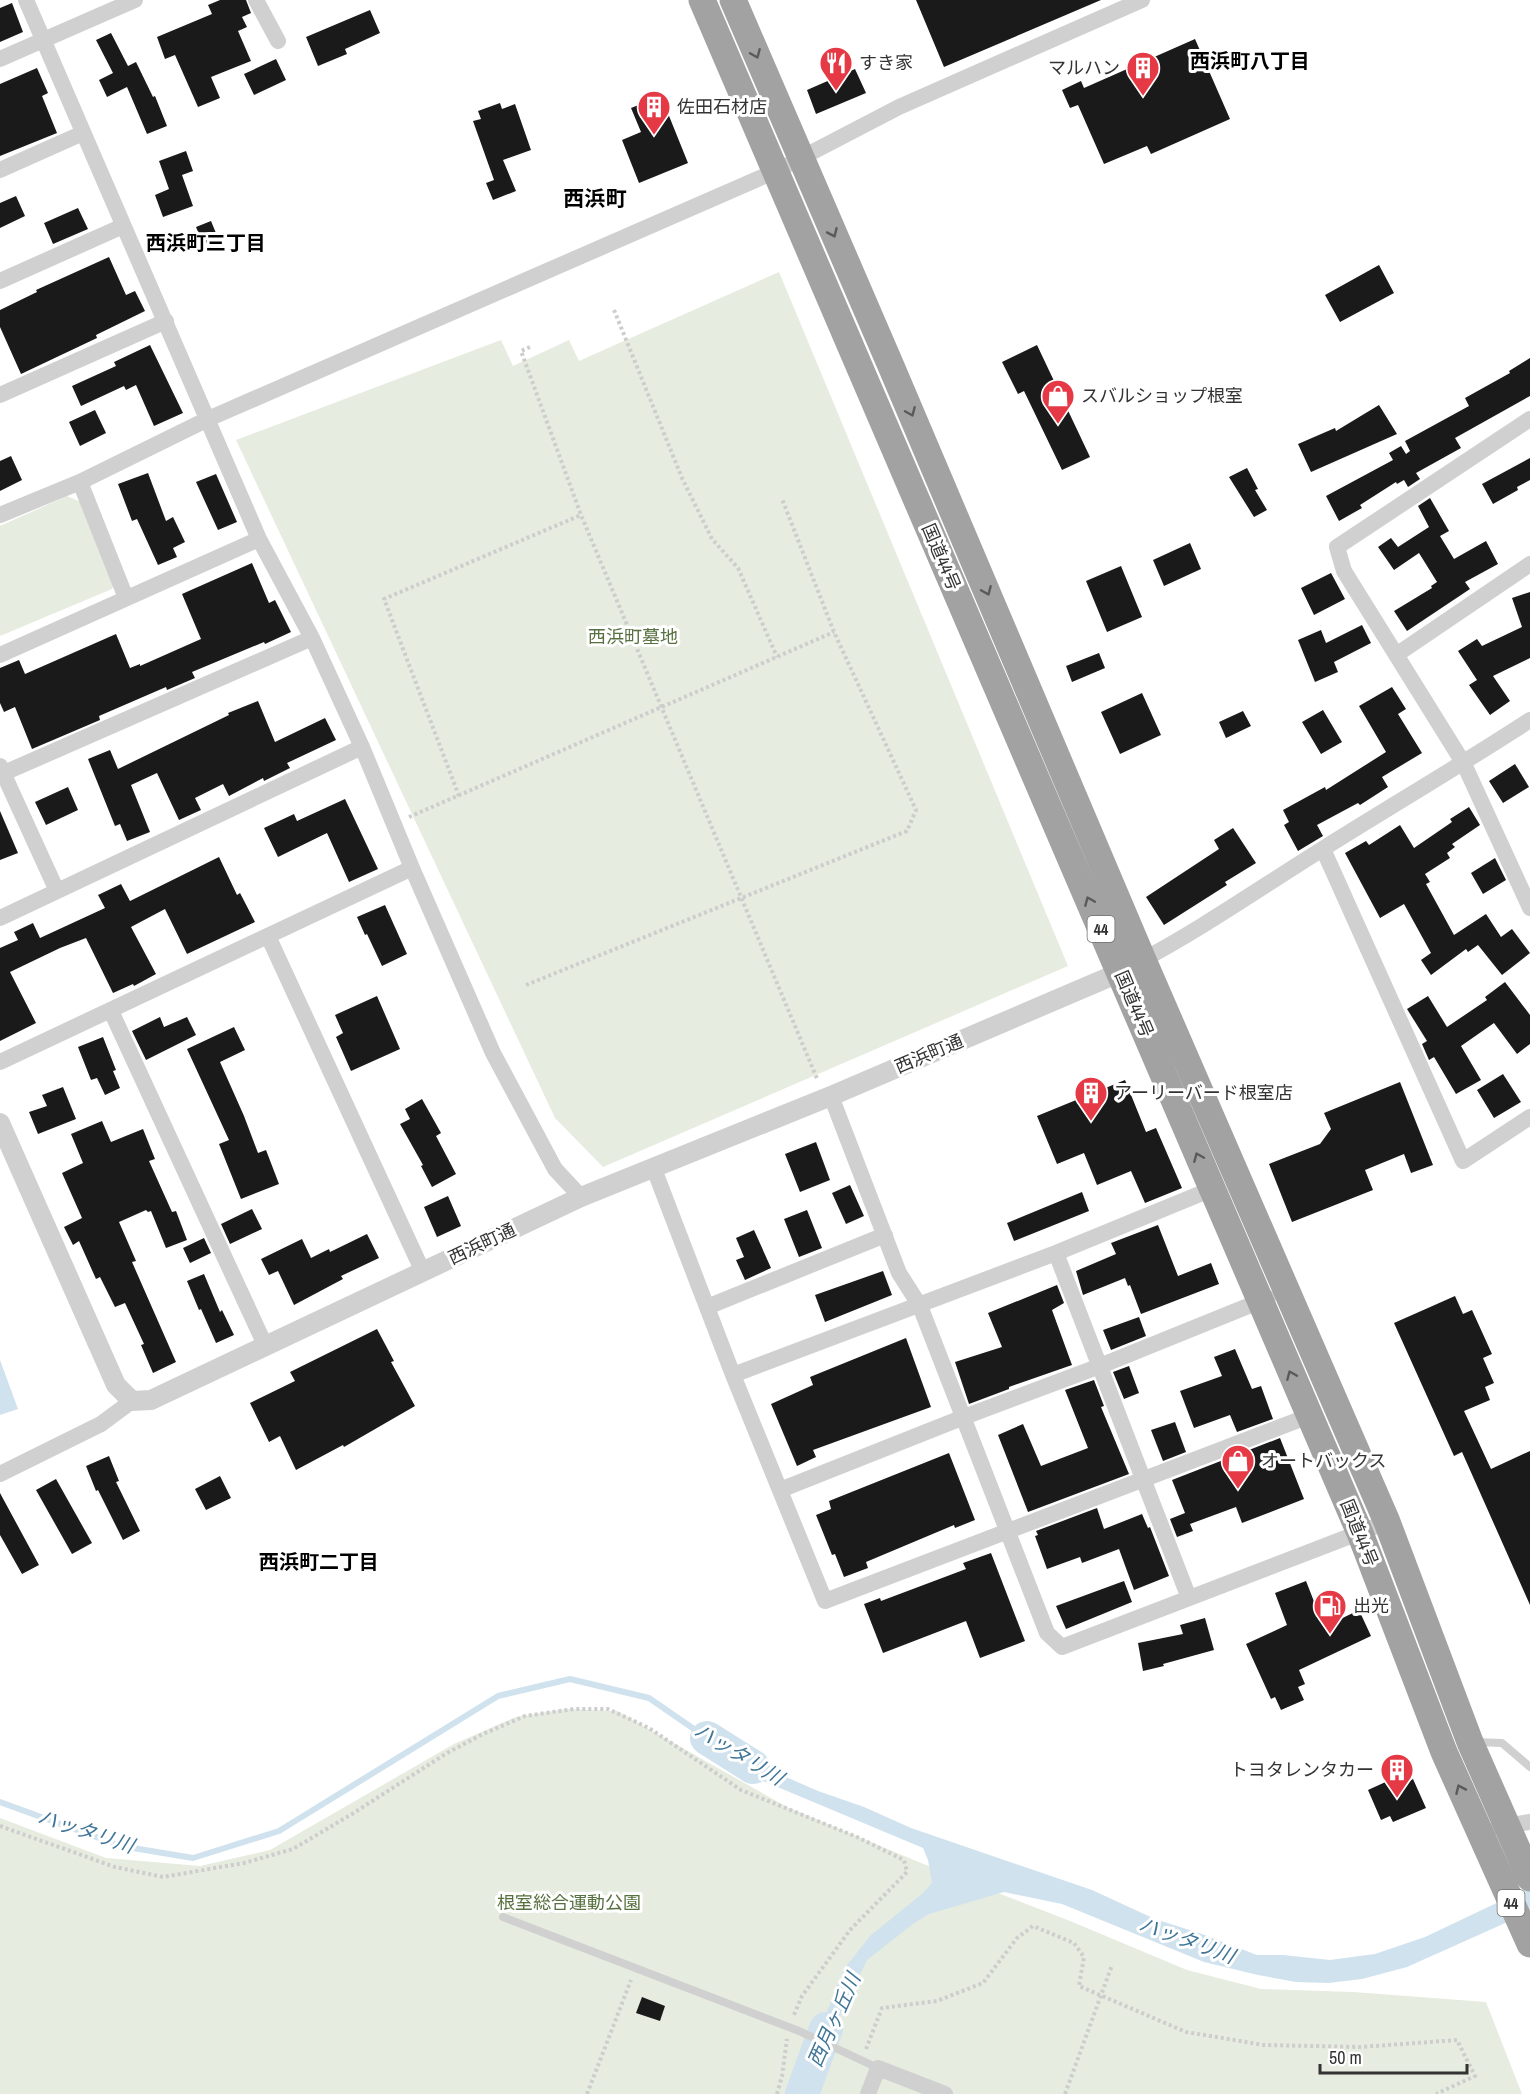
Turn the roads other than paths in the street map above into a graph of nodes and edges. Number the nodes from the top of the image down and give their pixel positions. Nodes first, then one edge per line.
1 (26, 0) edge
2 (135, 0) edge
3 (256, 0) edge
4 (702, 0) edge
5 (733, 0) edge
6 (1142, 0) edge
7 (43, 40) junction
8 (278, 41) dead end
9 (0, 59) edge
10 (83, 133) junction
11 (800, 157) junction
12 (0, 170) edge
13 (776, 171) junction
14 (123, 226) junction
15 (0, 281) edge
16 (166, 321) junction
17 (0, 395) edge
18 (1530, 418) edge
19 (208, 419) junction
20 (80, 482) junction
21 (0, 515) edge
22 (259, 539) junction
23 (1530, 564) edge
24 (126, 598) junction
25 (312, 638) junction
26 (0, 654) edge
27 (1396, 655) junction
28 (1530, 720) edge
29 (362, 747) junction
30 (1464, 764) junction
31 (2, 769) edge
32 (1323, 849) junction
33 (412, 868) junction
34 (57, 891) junction
35 (1530, 908) edge
36 (0, 918) edge
37 (268, 936) junction
38 (1132, 966) junction
39 (111, 1011) junction
40 (0, 1062) edge
41 (829, 1097) junction
42 (1530, 1117) edge
43 (0, 1123) edge
44 (654, 1169) junction
45 (1212, 1189) junction
46 (580, 1197) junction
47 (885, 1235) junction
48 (1056, 1253) junction
49 (423, 1272) junction
50 (1287, 1291) junction
51 (1260, 1302) junction
52 (920, 1306) junction
53 (707, 1307) junction
54 (265, 1345) junction
55 (1100, 1366) junction
56 (733, 1376) junction
57 (132, 1401) junction
58 (1309, 1416) junction
59 (964, 1417) junction
60 (0, 1474) edge
61 (1144, 1480) junction
62 (780, 1490) junction
63 (1387, 1522) junction
64 (1008, 1532) junction
65 (1360, 1533) junction
66 (1189, 1598) junction
67 (1457, 1747) junction
68 (1530, 1767) edge
69 (1519, 1824) edge
70 (1479, 1830) junction
71 (1530, 1878) edge
72 (503, 1917) dead end
73 (1530, 1944) edge
74 (878, 2068) junction
75 (868, 2094) edge
76 (945, 2094) edge

1 - 7 street
2 - 7 street
3 - 8 street
4 - 13 highway, 国道44号 / 44
5 -> 11 highway, 国道44号 / 44
6 - 11 street
7 - 9 street
7 - 10 street
10 - 12 street
10 - 14 street
11 - 13 street
11 -> 38 highway, 国道44号 / 44
13 - 19 street
38 -> 13 highway, 国道44号 / 44
14 - 15 street
14 - 16 street
16 - 17 street
16 - 19 street
18 - 27 street
19 - 20 street
19 - 22 street
20 - 21 street
20 - 24 street
22 - 24 street
22 - 25 street
23 - 27 street
24 - 26 street
25 - 29 street
25 - 31 street
27 - 30 street
28 - 30 street
29 - 33 street
29 - 34 street
30 - 32 street
30 - 35 street
31 - 34 street
32 - 38 street
32 - 42 street
33 - 37 street
33 - 46 street
34 - 36 street
37 - 39 street
37 - 49 street
38 - 41 street, 西浜町通
45 -> 38 highway, 国道44号 / 44
38 - 50 highway, 国道44号 / 44
39 - 40 street
39 - 54 street
41 - 44 street, 西浜町通
41 - 47 street
43 - 57 street
44 - 46 street, 西浜町通
44 - 53 street
45 - 48 street
45 - 51 highway, 国道44号 / 44
46 - 49 street, 西浜町通
47 - 52 street
47 - 53 street
48 - 52 street
48 - 55 street
49 - 54 street, 西浜町通
50 - 51 street
50 - 63 highway, 国道44号 / 44
51 - 55 street
58 -> 51 highway, 国道44号 / 44
52 - 56 street
52 - 59 street
53 - 56 street
54 - 57 street, 西浜町通
55 - 59 street
55 - 61 street
56 - 62 street
57 - 60 street
58 - 61 street
58 - 65 highway, 国道44号 / 44
59 - 62 street
59 - 64 street
61 - 64 street
61 - 66 street
62 - 64 street
63 - 65 street
63 - 67 highway, 国道44号 / 44
64 - 66 street
65 - 66 street
65 - 67 highway, 国道44号 / 44
67 - 68 lane
67 - 69 highway, 国道44号 / 44
70 -> 67 highway, 国道44号 / 44
69 - 70 street
69 - 71 highway, 国道44号 / 44
70 - 73 highway, 国道44号 / 44
72 - 74 lane
74 - 75 street
74 - 76 street

